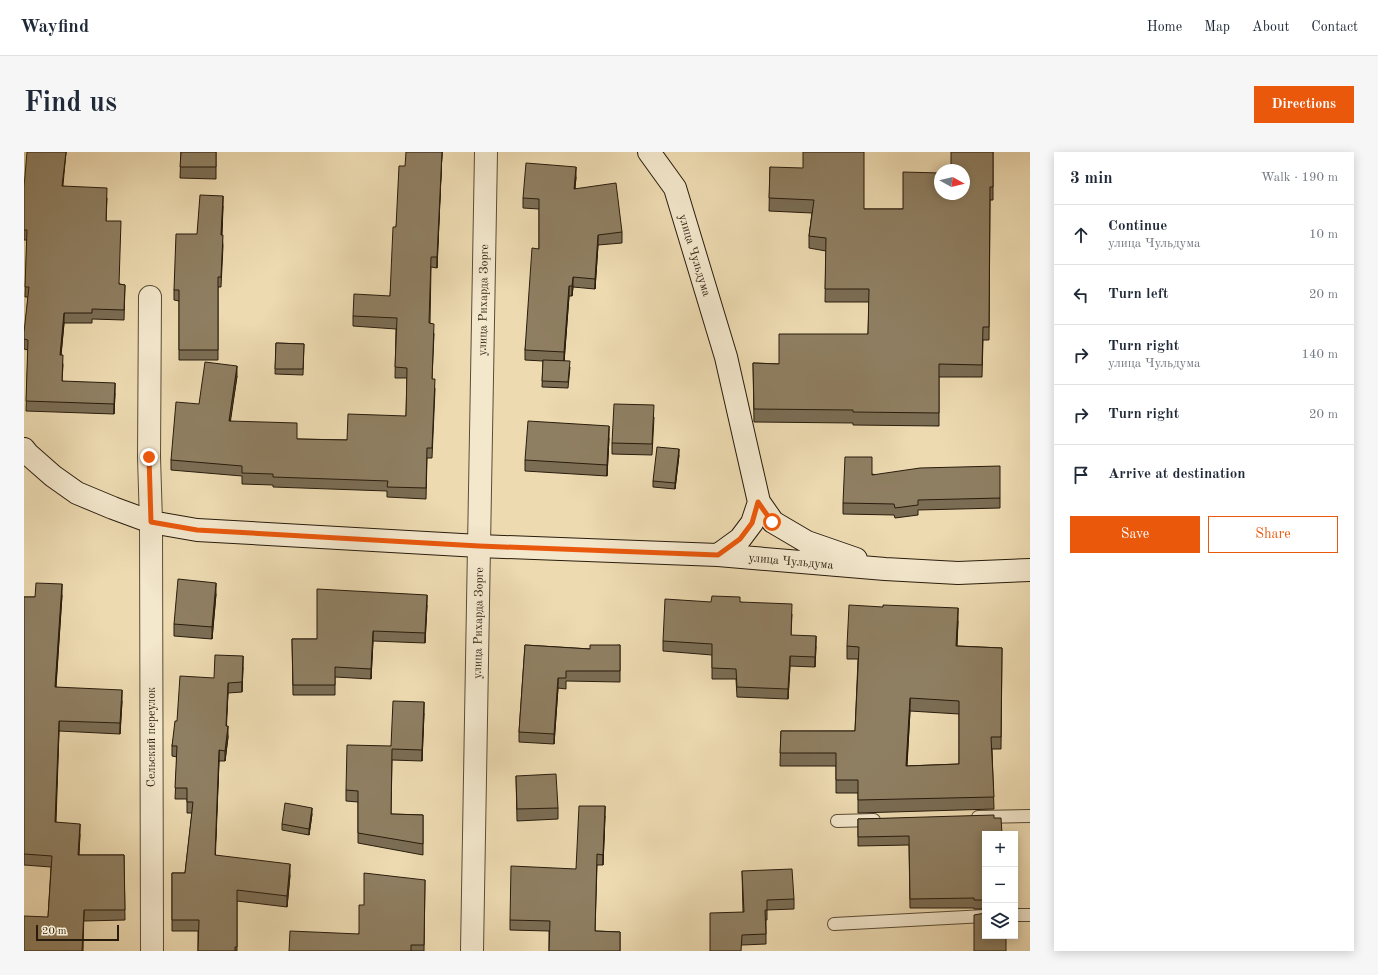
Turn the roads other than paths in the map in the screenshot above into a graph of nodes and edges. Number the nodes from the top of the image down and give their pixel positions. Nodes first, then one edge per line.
1 (486, 152) edge
2 (649, 152) edge
3 (150, 297) dead end
4 (24, 449) edge
5 (758, 502) junction
6 (151, 522) junction
7 (479, 546) junction
8 (718, 555) junction
9 (885, 569) junction
10 (1030, 570) edge
11 (1030, 816) edge
12 (968, 818) edge
13 (883, 820) edge
14 (837, 821) dead end
15 (1018, 915) edge
16 (1030, 915) edge
17 (982, 916) edge
18 (834, 924) dead end
19 (152, 951) edge
20 (472, 951) edge

1 - 7 main road, улица Рихарда Зорге
2 - 5 main road, улица Чульдума
3 - 6 main road, Сельский переулок
4 - 6 main road, улица Чульдума
5 - 8 main road
5 - 9 main road, улица Чульдума
6 - 7 main road, улица Чульдума
6 - 19 main road, Сельский переулок
7 - 8 main road, улица Чульдума
7 - 20 main road, улица Рихарда Зорге
8 - 9 main road, улица Чульдума
9 - 10 main road, улица Чульдума
11 - 12 lane
13 - 14 lane
15 - 16 lane
17 - 18 lane

